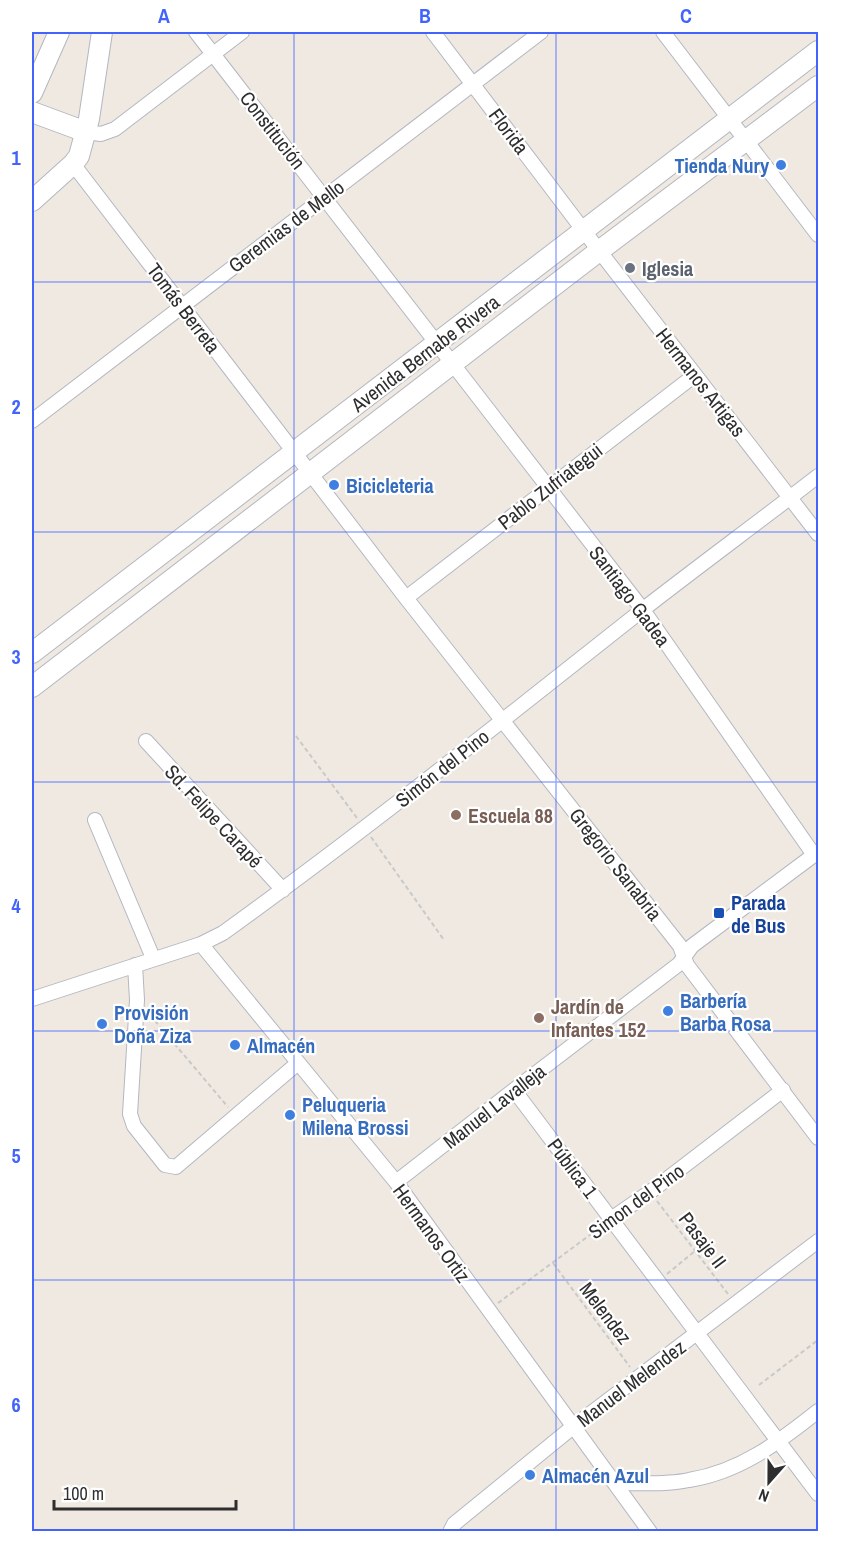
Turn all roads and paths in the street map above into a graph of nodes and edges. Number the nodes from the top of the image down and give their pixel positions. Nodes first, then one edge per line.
1 (59, 32) edge
2 (102, 32) edge
3 (196, 32) edge
4 (242, 32) edge
5 (433, 32) edge
6 (541, 32) edge
7 (663, 32) edge
8 (819, 51) edge
9 (214, 53) junction
10 (473, 84) junction
11 (819, 86) edge
12 (32, 93) edge
13 (32, 112) edge
14 (731, 120) junction
15 (86, 132) junction
16 (746, 141) junction
17 (73, 164) junction
18 (325, 197) junction
19 (32, 201) edge
20 (584, 231) junction
21 (819, 235) edge
22 (599, 251) junction
23 (182, 306) junction
24 (438, 343) junction
25 (453, 364) junction
26 (695, 375) junction
27 (32, 421) edge
28 (294, 453) junction
29 (309, 472) junction
30 (819, 476) edge
31 (547, 488) junction
32 (790, 498) junction
33 (819, 534) edge
34 (406, 598) junction
35 (643, 610) junction
36 (32, 653) edge
37 (32, 687) edge
38 (504, 721) junction
39 (146, 741) dead end
40 (95, 820) dead end
41 (816, 853) edge
42 (283, 890) junction
43 (201, 944) junction
44 (684, 957) junction
45 (153, 958) junction
46 (135, 965) junction
47 (32, 999) edge
48 (137, 1000) junction
49 (298, 1063) junction
50 (514, 1090) junction
51 (783, 1090) junction
52 (235, 1116) junction
53 (819, 1138) edge
54 (396, 1182) junction
55 (650, 1192) junction
56 (611, 1219) junction
57 (819, 1241) edge
58 (695, 1251) junction
59 (552, 1263) junction
60 (659, 1281) junction
61 (735, 1304) junction
62 (488, 1310) junction
63 (698, 1333) junction
64 (819, 1340) edge
65 (638, 1378) junction
66 (759, 1385) dead end
67 (819, 1412) edge
68 (574, 1425) junction
69 (779, 1442) junction
70 (615, 1483) junction
71 (819, 1494) edge
72 (450, 1532) edge
73 (650, 1532) edge

1 - 12 street
2 - 15 street
3 - 9 street, Constitución
4 - 9 street
5 - 10 street, Florida
6 - 10 street, Geremias de Mello
7 - 14 street
8 - 14 street, Avenida Bernabe Rivera
9 - 15 street
9 - 18 street, Constitución
10 - 18 street, Geremias de Mello
10 - 20 street, Florida
11 - 16 street, Avenida Bernabe Rivera
13 - 15 street
14 - 16 street
14 - 20 street, Avenida Bernabe Rivera
15 - 17 street
16 - 21 street
16 - 22 street, Avenida Bernabe Rivera
17 - 19 street
17 - 23 street, Tomás Berreta
18 - 23 street, Geremias de Mello
18 - 24 street, Constitución
20 - 22 street, Hermanos Artigas
20 - 24 street, Avenida Bernabe Rivera
22 - 25 street, Avenida Bernabe Rivera
22 - 26 street, Hermanos Artigas
23 - 27 street, Geremias de Mello
23 - 28 street, Tomás Berreta
24 - 25 street, Santiago Gadea
24 - 28 street, Avenida Bernabe Rivera
25 - 29 street, Avenida Bernabe Rivera
25 - 31 street, Santiago Gadea
26 - 31 street, Pablo Zufriategui
26 - 32 street, Hermanos Artigas
28 - 29 street, Gregorio Sanabria
28 - 36 street, Avenida Bernabe Rivera
29 - 34 street, Gregorio Sanabria
29 - 37 street, Avenida Bernabe Rivera
30 - 32 street, Simón del Pino
31 - 34 street, Pablo Zufriategui
31 - 35 street, Santiago Gadea
32 - 33 street, Hermanos Artigas
32 - 35 street, Simón del Pino
34 - 38 street, Gregorio Sanabria
35 - 38 street, Simón del Pino
35 - 41 street, Santiago Gadea
38 - 42 street, Simón del Pino
38 - 44 street, Gregorio Sanabria
39 - 42 street, Sd. Felipe Carapé
40 - 45 street
41 - 44 street, Manuel Lavalleja
42 - 43 street, Simón del Pino
43 - 45 street, Simón del Pino
43 - 49 street, Hermanos Ortiz
44 - 50 street, Manuel Lavalleja
44 - 51 street, Gregorio Sanabria
45 - 46 street, Simón del Pino
46 - 47 street, Simón del Pino
46 - 48 street
48 - 52 path
48 - 52 street
49 - 52 street
49 - 54 street, Hermanos Ortiz
50 - 54 street, Manuel Lavalleja
50 - 56 street, Pública 1
51 - 53 street, Gregorio Sanabria
51 - 55 street, Simon del Pino
54 - 62 street, Hermanos Ortiz
55 - 56 street, Simon del Pino
55 - 58 path, Pasaje II
56 - 59 path, Simon del Pino
56 - 60 street, Pública 1
57 - 61 street, Manuel Melendez
58 - 60 path
58 - 61 path, Pasaje II
59 - 62 path, Simon del Pino
59 - 65 path, Melendez
60 - 63 street, Pública 1
61 - 63 street, Manuel Melendez
62 - 68 street, Hermanos Ortiz
63 - 65 street, Manuel Melendez
63 - 69 street, Pública 1
64 - 66 path
65 - 68 street, Manuel Melendez
67 - 69 street
68 - 70 street, Hermanos Ortiz
68 - 72 street, Manuel Melendez
69 - 70 street
69 - 71 street, Pública 1
70 - 73 street, Hermanos Ortiz

